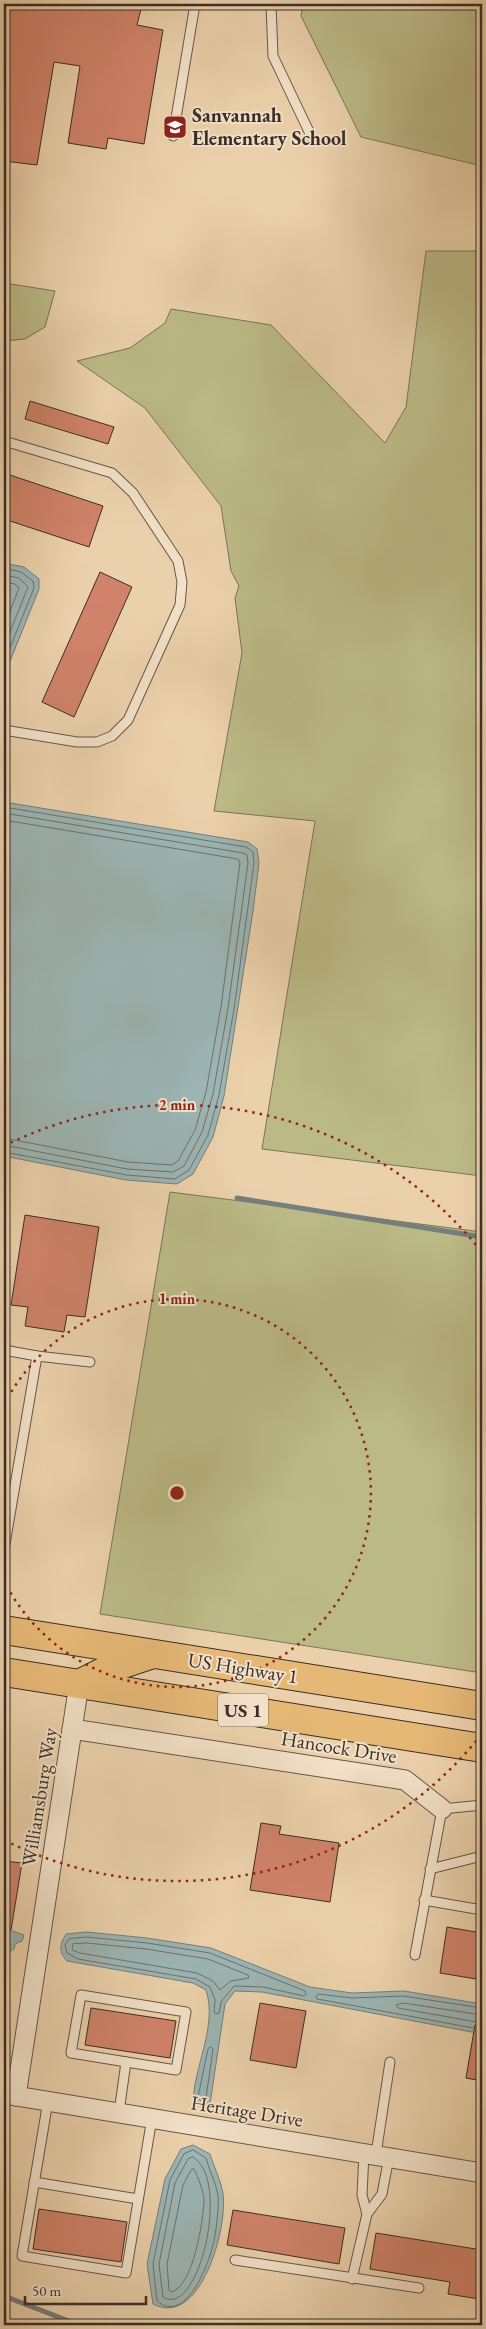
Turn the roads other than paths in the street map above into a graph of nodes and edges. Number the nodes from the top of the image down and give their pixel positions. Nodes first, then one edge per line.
1 (195, 4) edge
2 (272, 4) edge
3 (173, 136) dead end
4 (313, 140) dead end
5 (4, 441) edge
6 (4, 730) edge
7 (4, 1350) edge
8 (37, 1356) junction
9 (90, 1362) dead end
10 (6, 1525) edge
11 (4, 1550) edge
12 (4, 1630) edge
13 (153, 1654) junction
14 (4, 1672) edge
15 (79, 1684) junction
16 (482, 1706) edge
17 (72, 1729) junction
18 (482, 1748) edge
19 (482, 1805) edge
20 (442, 1809) junction
21 (482, 1856) edge
22 (430, 1868) junction
23 (424, 1900) junction
24 (482, 1910) edge
25 (415, 1955) dead end
26 (126, 2062) junction
27 (390, 2062) dead end
28 (10, 2095) edge
29 (48, 2101) junction
30 (119, 2112) junction
31 (152, 2118) junction
32 (376, 2155) junction
33 (482, 2173) edge
34 (34, 2182) junction
35 (138, 2199) junction
36 (367, 2214) junction
37 (235, 2260) dead end
38 (352, 2279) junction
39 (419, 2288) dead end

1 - 3 lane
2 - 4 lane
5 - 6 lane
7 - 8 lane
8 - 9 lane
8 - 10 lane
10 - 11 lane
12 - 13 main road, US Highway 1 / US 1
13 - 15 main road
13 - 16 main road, US Highway 1 / US 1
14 - 15 main road, US Highway 1 / US 1
15 - 17 street, Williamsburg Way
15 - 18 main road, US Highway 1 / US 1
17 - 20 street, Hancock Drive
17 - 28 street, Williamsburg Way
19 - 20 lane
20 - 22 lane
21 - 22 lane
22 - 23 lane
23 - 24 lane
23 - 25 lane
26 - 26 lane
26 - 30 lane
27 - 32 lane
28 - 29 street, Heritage Drive
29 - 30 street, Heritage Drive
29 - 34 lane
30 - 31 street, Heritage Drive
31 - 32 street, Heritage Drive
31 - 35 lane
32 - 33 street, Heritage Drive
32 - 36 lane
32 - 36 lane
34 - 35 lane
34 - 35 lane
36 - 38 lane
37 - 38 lane
38 - 39 lane

